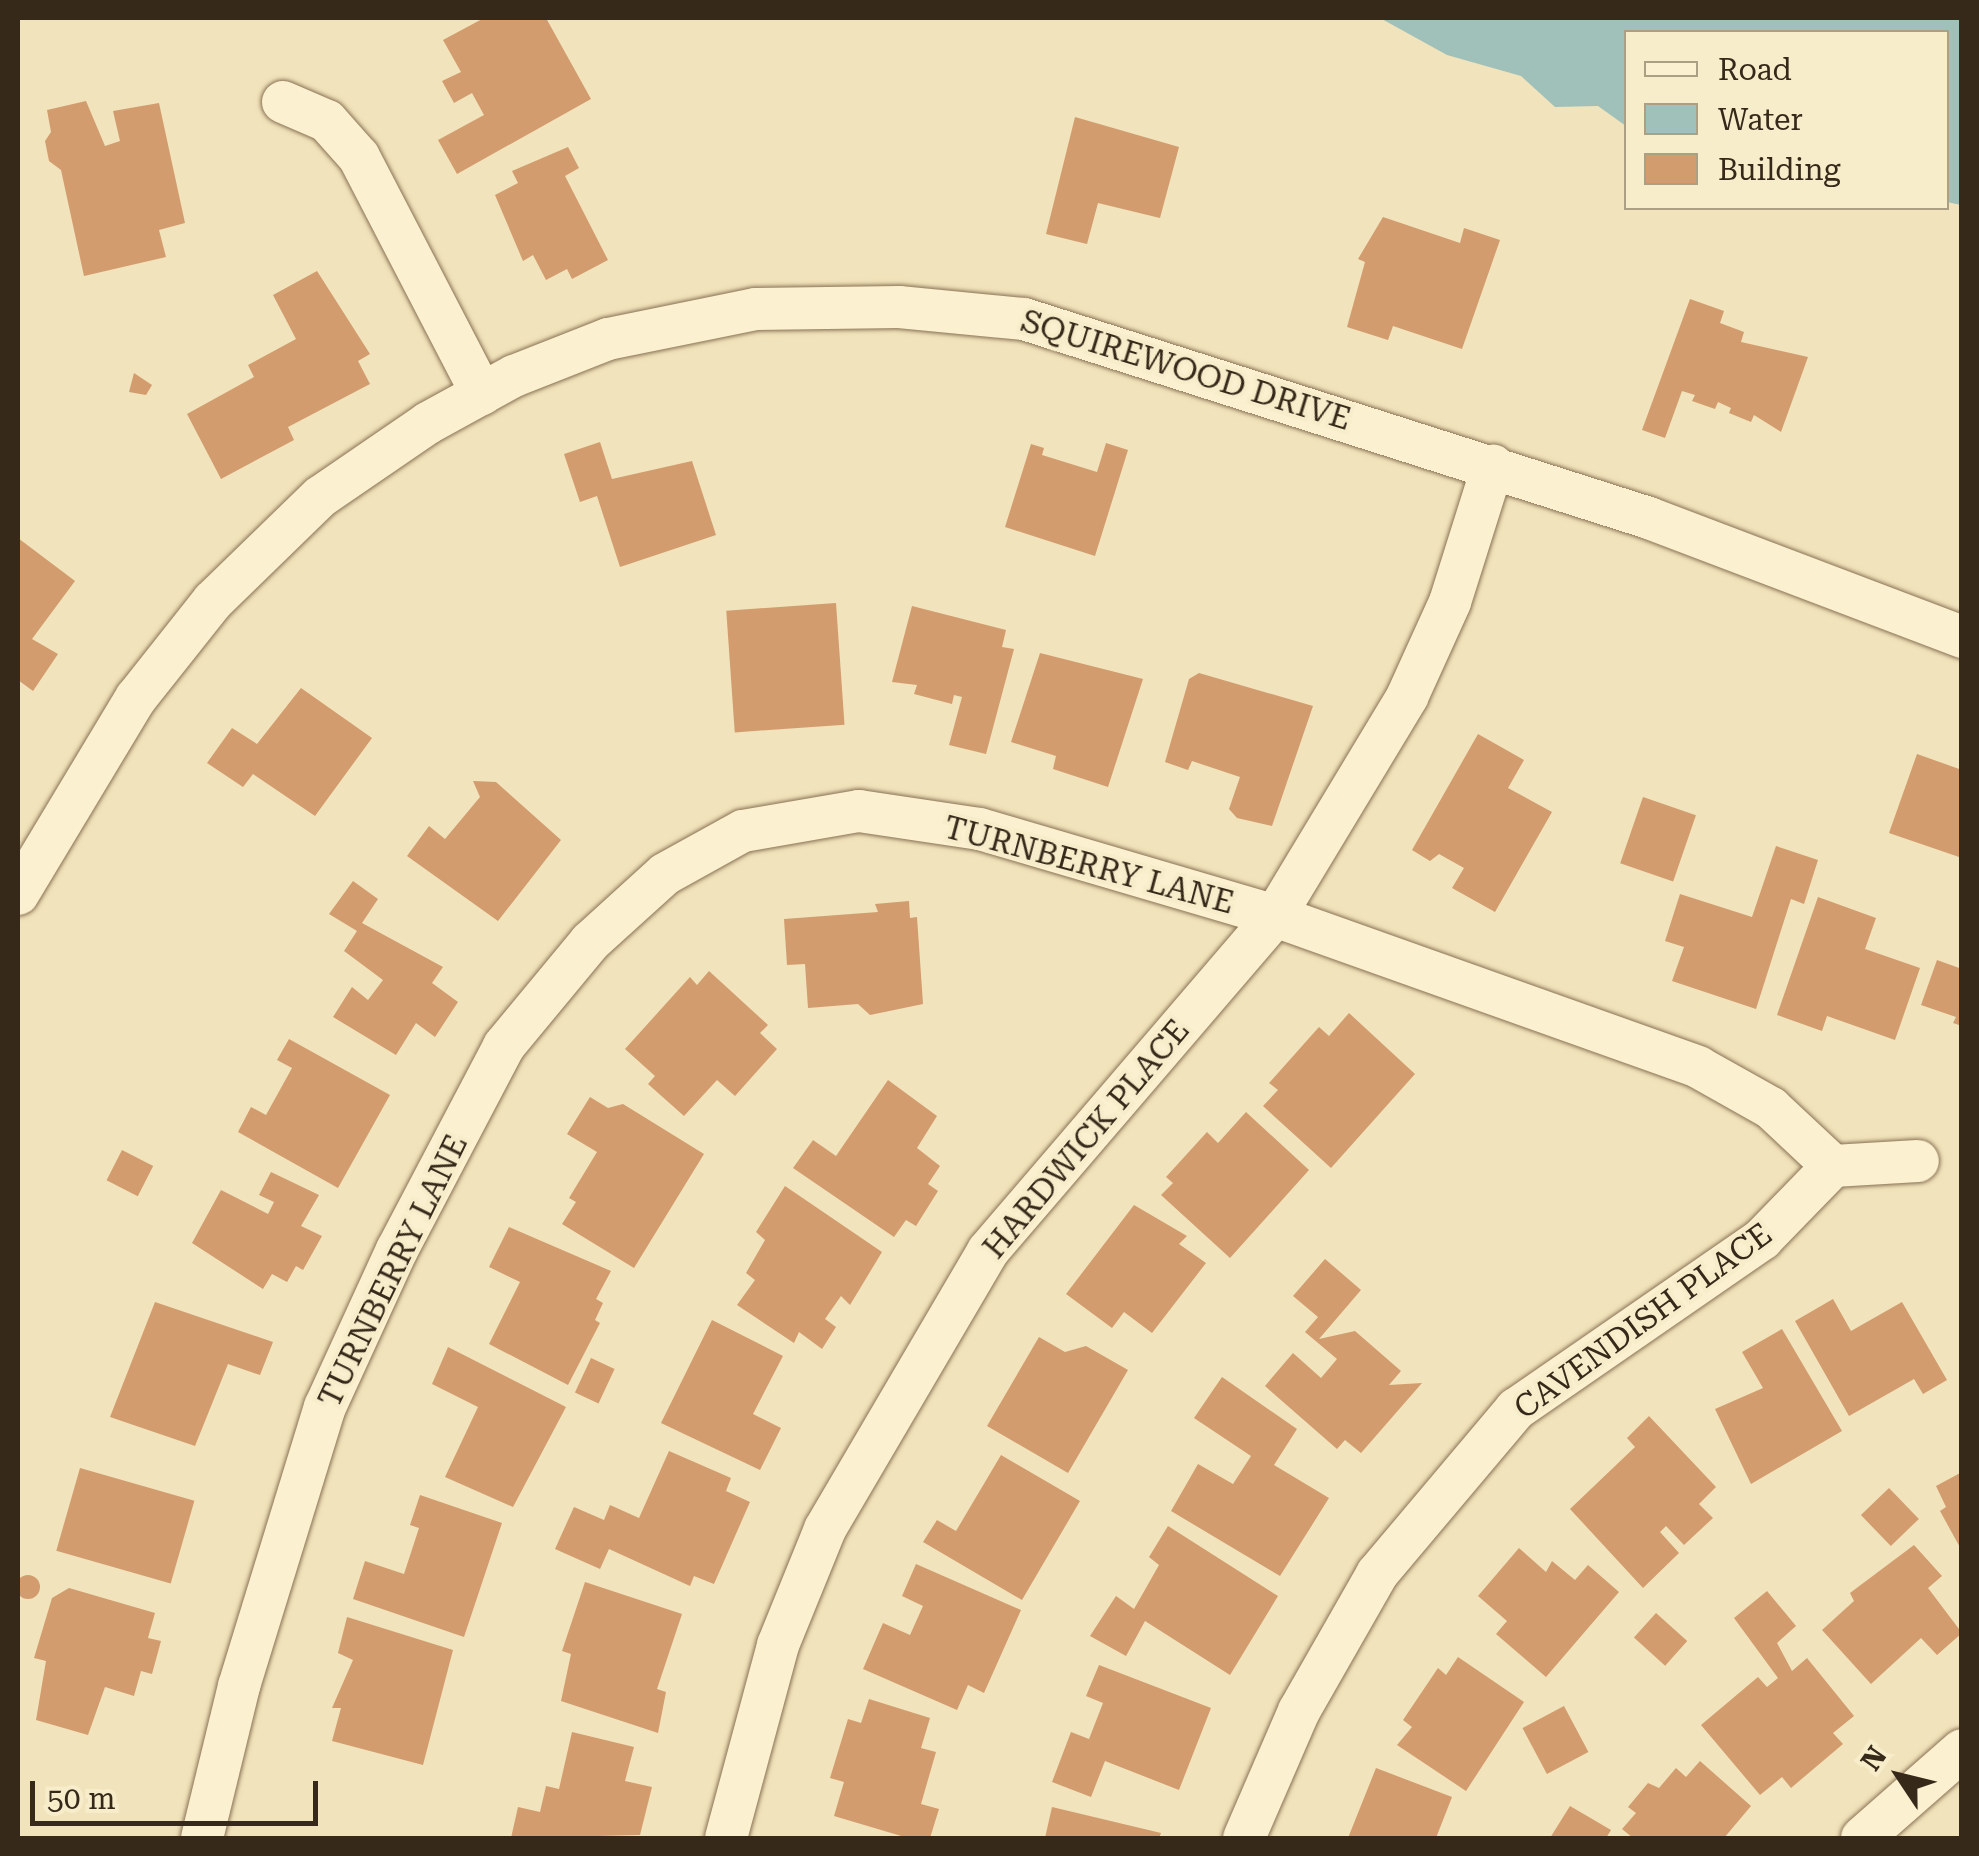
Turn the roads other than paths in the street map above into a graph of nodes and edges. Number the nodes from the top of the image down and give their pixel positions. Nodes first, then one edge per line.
1 (283, 102) dead end
2 (482, 394) junction
3 (1493, 466) junction
4 (1962, 638) edge
5 (18, 894) edge
6 (1275, 916) junction
7 (1918, 1161) dead end
8 (1833, 1166) junction
9 (1962, 1750) edge
10 (202, 1838) edge
11 (726, 1838) edge
12 (1244, 1838) edge
13 (1862, 1838) edge

1 - 2 street
2 - 3 street, SQUIREWOOD DRIVE
2 - 5 street, SQUIREWOOD DRIVE
3 - 4 street, SQUIREWOOD DRIVE
3 - 6 street, HARDWICK PLACE
6 - 8 street, TURNBERRY LANE
6 - 10 street, TURNBERRY LANE
6 - 11 street, HARDWICK PLACE
7 - 8 street
8 - 12 street, CAVENDISH PLACE
9 - 13 street

